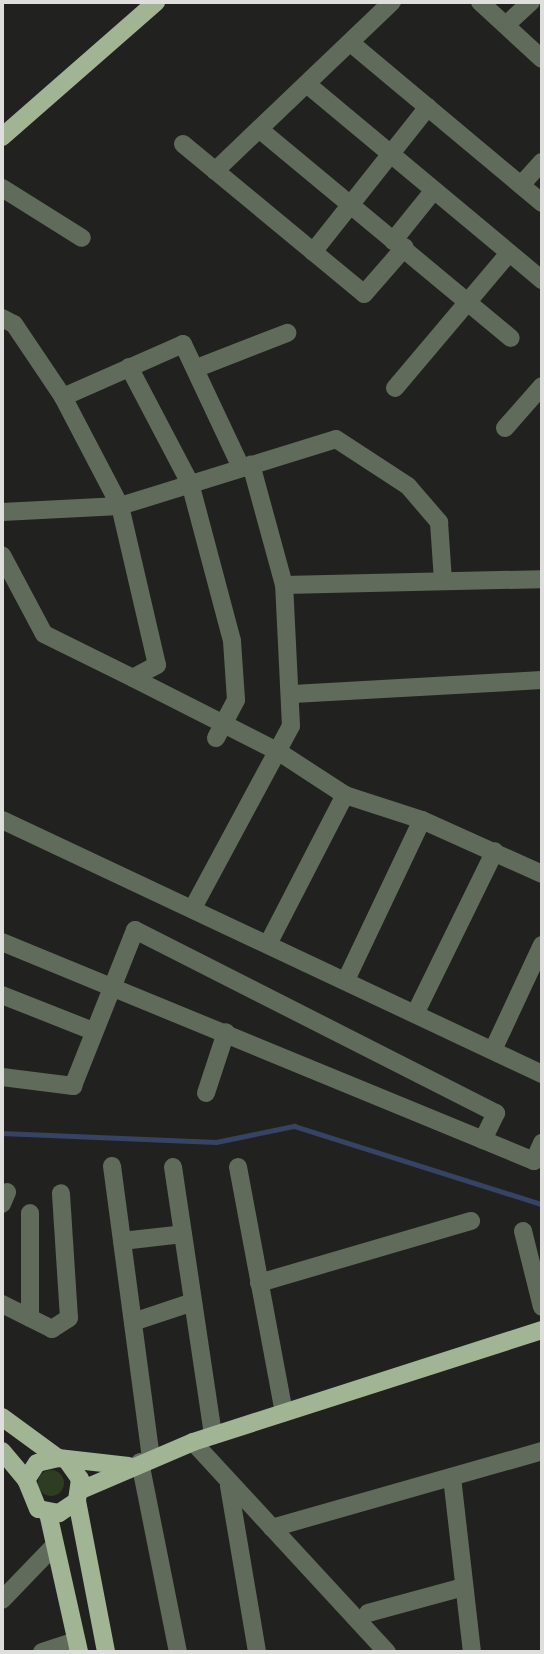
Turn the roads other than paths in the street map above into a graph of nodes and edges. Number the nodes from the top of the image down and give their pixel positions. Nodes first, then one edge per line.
1 (156, 2) edge
2 (392, 2) edge
3 (480, 2) edge
4 (531, 2) edge
5 (506, 25) junction
6 (352, 44) junction
7 (540, 53) edge
8 (308, 85) junction
9 (428, 107) junction
10 (259, 130) junction
11 (2, 136) edge
12 (183, 144) dead end
13 (390, 154) junction
14 (542, 162) edge
15 (215, 171) junction
16 (521, 185) junction
17 (2, 188) edge
18 (434, 190) junction
19 (542, 203) edge
20 (349, 208) junction
21 (82, 238) dead end
22 (399, 244) junction
23 (313, 252) junction
24 (509, 253) junction
25 (542, 280) edge
26 (468, 301) junction
27 (2, 318) edge
28 (287, 333) dead end
29 (511, 338) dead end
30 (129, 368) junction
31 (197, 368) junction
32 (542, 386) edge
33 (395, 388) dead end
34 (63, 397) junction
35 (505, 428) dead end
36 (246, 466) junction
37 (190, 483) junction
38 (120, 506) junction
39 (2, 512) edge
40 (2, 555) edge
41 (542, 579) edge
42 (443, 581) junction
43 (285, 585) junction
44 (132, 678) junction
45 (542, 680) edge
46 (293, 694) junction
47 (220, 730) junction
48 (279, 752) junction
49 (345, 795) junction
50 (2, 820) edge
51 (422, 820) junction
52 (495, 851) junction
53 (542, 874) edge
54 (194, 906) junction
55 (2, 942) edge
56 (268, 944) junction
57 (542, 944) edge
58 (346, 980) junction
59 (109, 985) junction
60 (2, 995) edge
61 (416, 1012) junction
62 (93, 1031) junction
63 (226, 1031) junction
64 (492, 1050) junction
65 (542, 1074) edge
66 (2, 1077) edge
67 (206, 1093) dead end
68 (483, 1140) junction
69 (542, 1143) edge
70 (112, 1166) dead end
71 (173, 1167) dead end
72 (237, 1167) dead end
73 (61, 1193) dead end
74 (30, 1213) dead end
75 (471, 1222) dead end
76 (523, 1231) dead end
77 (183, 1234) junction
78 (122, 1241) junction
79 (259, 1283) junction
80 (193, 1302) junction
81 (2, 1304) edge
82 (542, 1307) edge
83 (30, 1318) junction
84 (133, 1322) junction
85 (542, 1330) edge
86 (284, 1413) junction
87 (2, 1416) edge
88 (213, 1435) junction
89 (193, 1441) junction
90 (2, 1451) edge
91 (542, 1451) edge
92 (63, 1460) junction
93 (141, 1462) junction
94 (452, 1477) junction
95 (26, 1480) junction
96 (229, 1486) junction
97 (79, 1495) junction
98 (48, 1513) junction
99 (272, 1528) junction
100 (55, 1545) junction
101 (464, 1587) junction
102 (2, 1600) edge
103 (368, 1613) dead end
104 (78, 1646) edge
105 (41, 1652) edge
106 (106, 1652) edge
107 (178, 1652) edge
108 (257, 1652) edge
109 (387, 1652) edge
110 (472, 1652) edge

1 - 11 main road
2 - 6 street
3 - 5 street
4 - 5 street
5 - 7 street
6 - 8 street
6 - 9 street
8 - 10 street
8 - 13 street
9 - 13 street
9 - 16 street
10 - 15 street
10 - 20 street
12 - 15 street
13 - 18 street
13 - 20 street
14 - 16 street
15 - 23 street
16 - 19 street
17 - 21 street
18 - 22 street
18 - 24 street
20 - 22 street
20 - 23 street
22 - 23 street
22 - 26 street
24 - 25 street
24 - 26 street
26 - 29 street
26 - 33 street
27 - 34 street
28 - 31 street
30 - 31 street
30 - 34 street
30 - 37 street
31 - 36 street
32 - 35 street
34 - 38 street
36 - 37 street
36 - 42 street
36 - 43 street
37 - 38 street
37 - 47 street
38 - 39 street
38 - 44 street
40 - 44 street
41 - 42 street
42 - 43 street
43 - 46 street
44 - 47 street
45 - 46 street
46 - 48 street
47 - 48 street
48 - 49 street
48 - 54 street
49 - 51 street
49 - 56 street
50 - 54 street
51 - 52 street
51 - 58 street
52 - 53 street
52 - 61 street
54 - 56 street
55 - 59 street
56 - 58 street
57 - 64 street
58 - 61 street
59 - 62 street
59 - 63 street
59 - 68 street
60 - 62 street
61 - 64 street
62 - 66 street
63 - 67 street
63 - 68 street
64 - 65 street
68 - 69 street
70 - 78 street
71 - 77 street
72 - 79 street
73 - 83 street
74 - 83 street
75 - 79 street
76 - 82 street
77 - 78 street
77 - 80 street
78 - 84 street
79 - 86 street
80 - 84 street
80 - 88 street
81 - 83 street
84 - 93 street
85 - 86 main road
86 - 88 main road
87 - 92 main road
88 - 89 main road
89 - 93 main road
89 - 96 street
90 - 95 main road
91 - 94 street
92 - 93 main road
92 - 95 main road
92 - 97 main road
93 - 97 main road
93 - 107 street
94 - 99 street
94 - 101 street
95 - 98 main road
96 - 99 street
96 - 108 street
97 - 98 main road
97 - 106 main road
98 - 100 main road
99 - 109 street
100 - 102 street
100 - 104 main road
101 - 103 street
101 - 110 street
104 - 105 street

